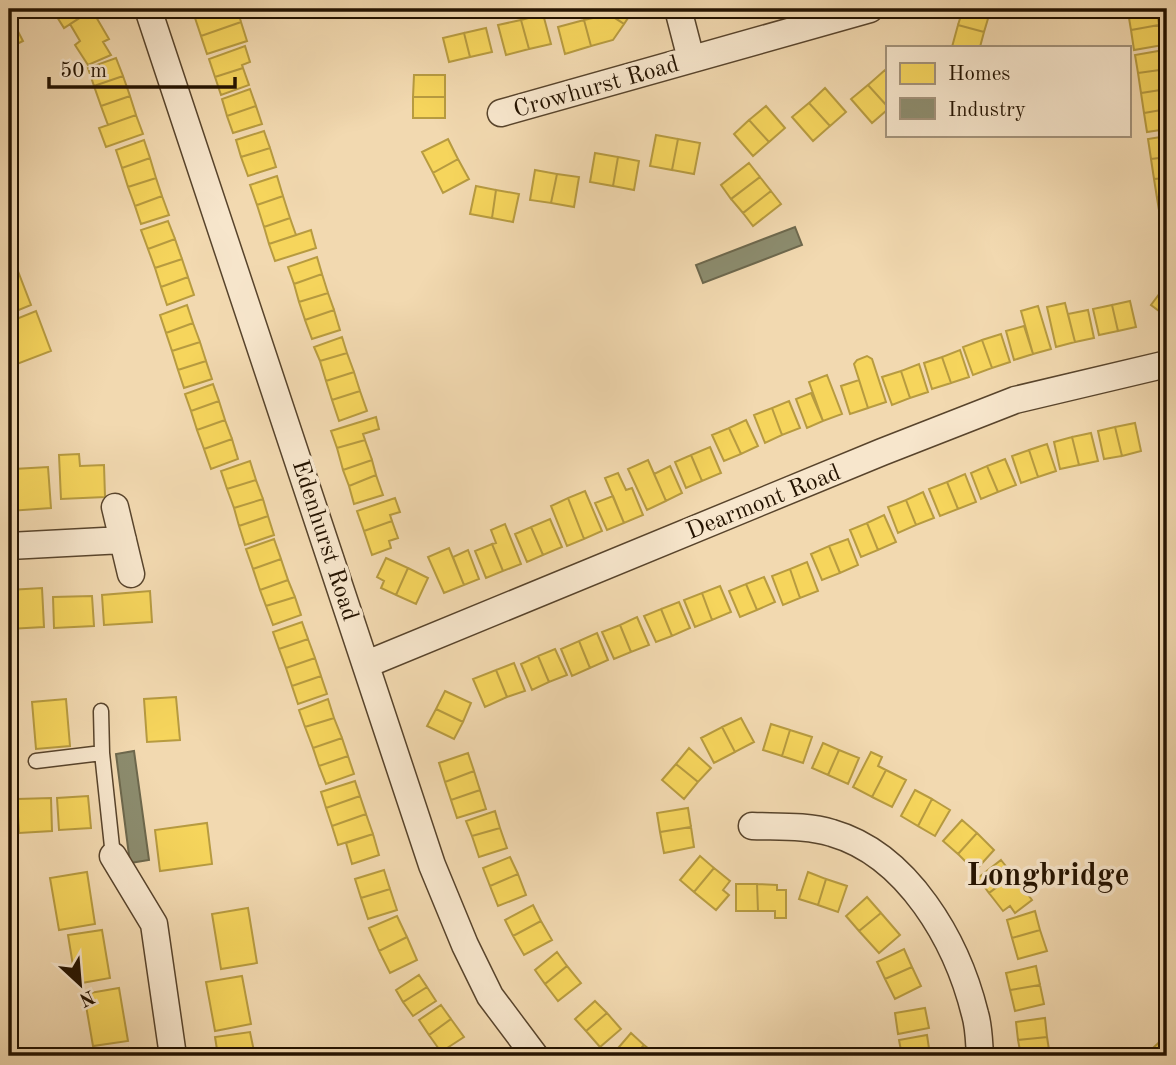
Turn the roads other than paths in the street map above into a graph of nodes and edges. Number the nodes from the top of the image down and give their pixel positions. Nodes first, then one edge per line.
1 (148, 9) edge
2 (678, 9) edge
3 (870, 9) edge
4 (691, 59) junction
5 (500, 113) dead end
6 (1167, 364) edge
7 (115, 507) dead end
8 (123, 540) junction
9 (9, 545) edge
10 (131, 574) dead end
11 (367, 664) junction
12 (101, 711) dead end
13 (103, 753) junction
14 (36, 761) dead end
15 (752, 826) dead end
16 (113, 856) joint
17 (173, 1056) edge
18 (535, 1056) edge
19 (980, 1056) edge

1 - 11 street, Edenhurst Road
2 - 4 street, Crowhurst Road
3 - 4 street, Crowhurst Road
4 - 5 street, Crowhurst Road
6 - 11 street, Dearmont Road
7 - 8 street
8 - 9 street
8 - 10 street
11 - 18 street, Edenhurst Road
12 - 13 lane
13 - 14 lane
13 - 16 lane
15 - 19 street
16 - 17 street

